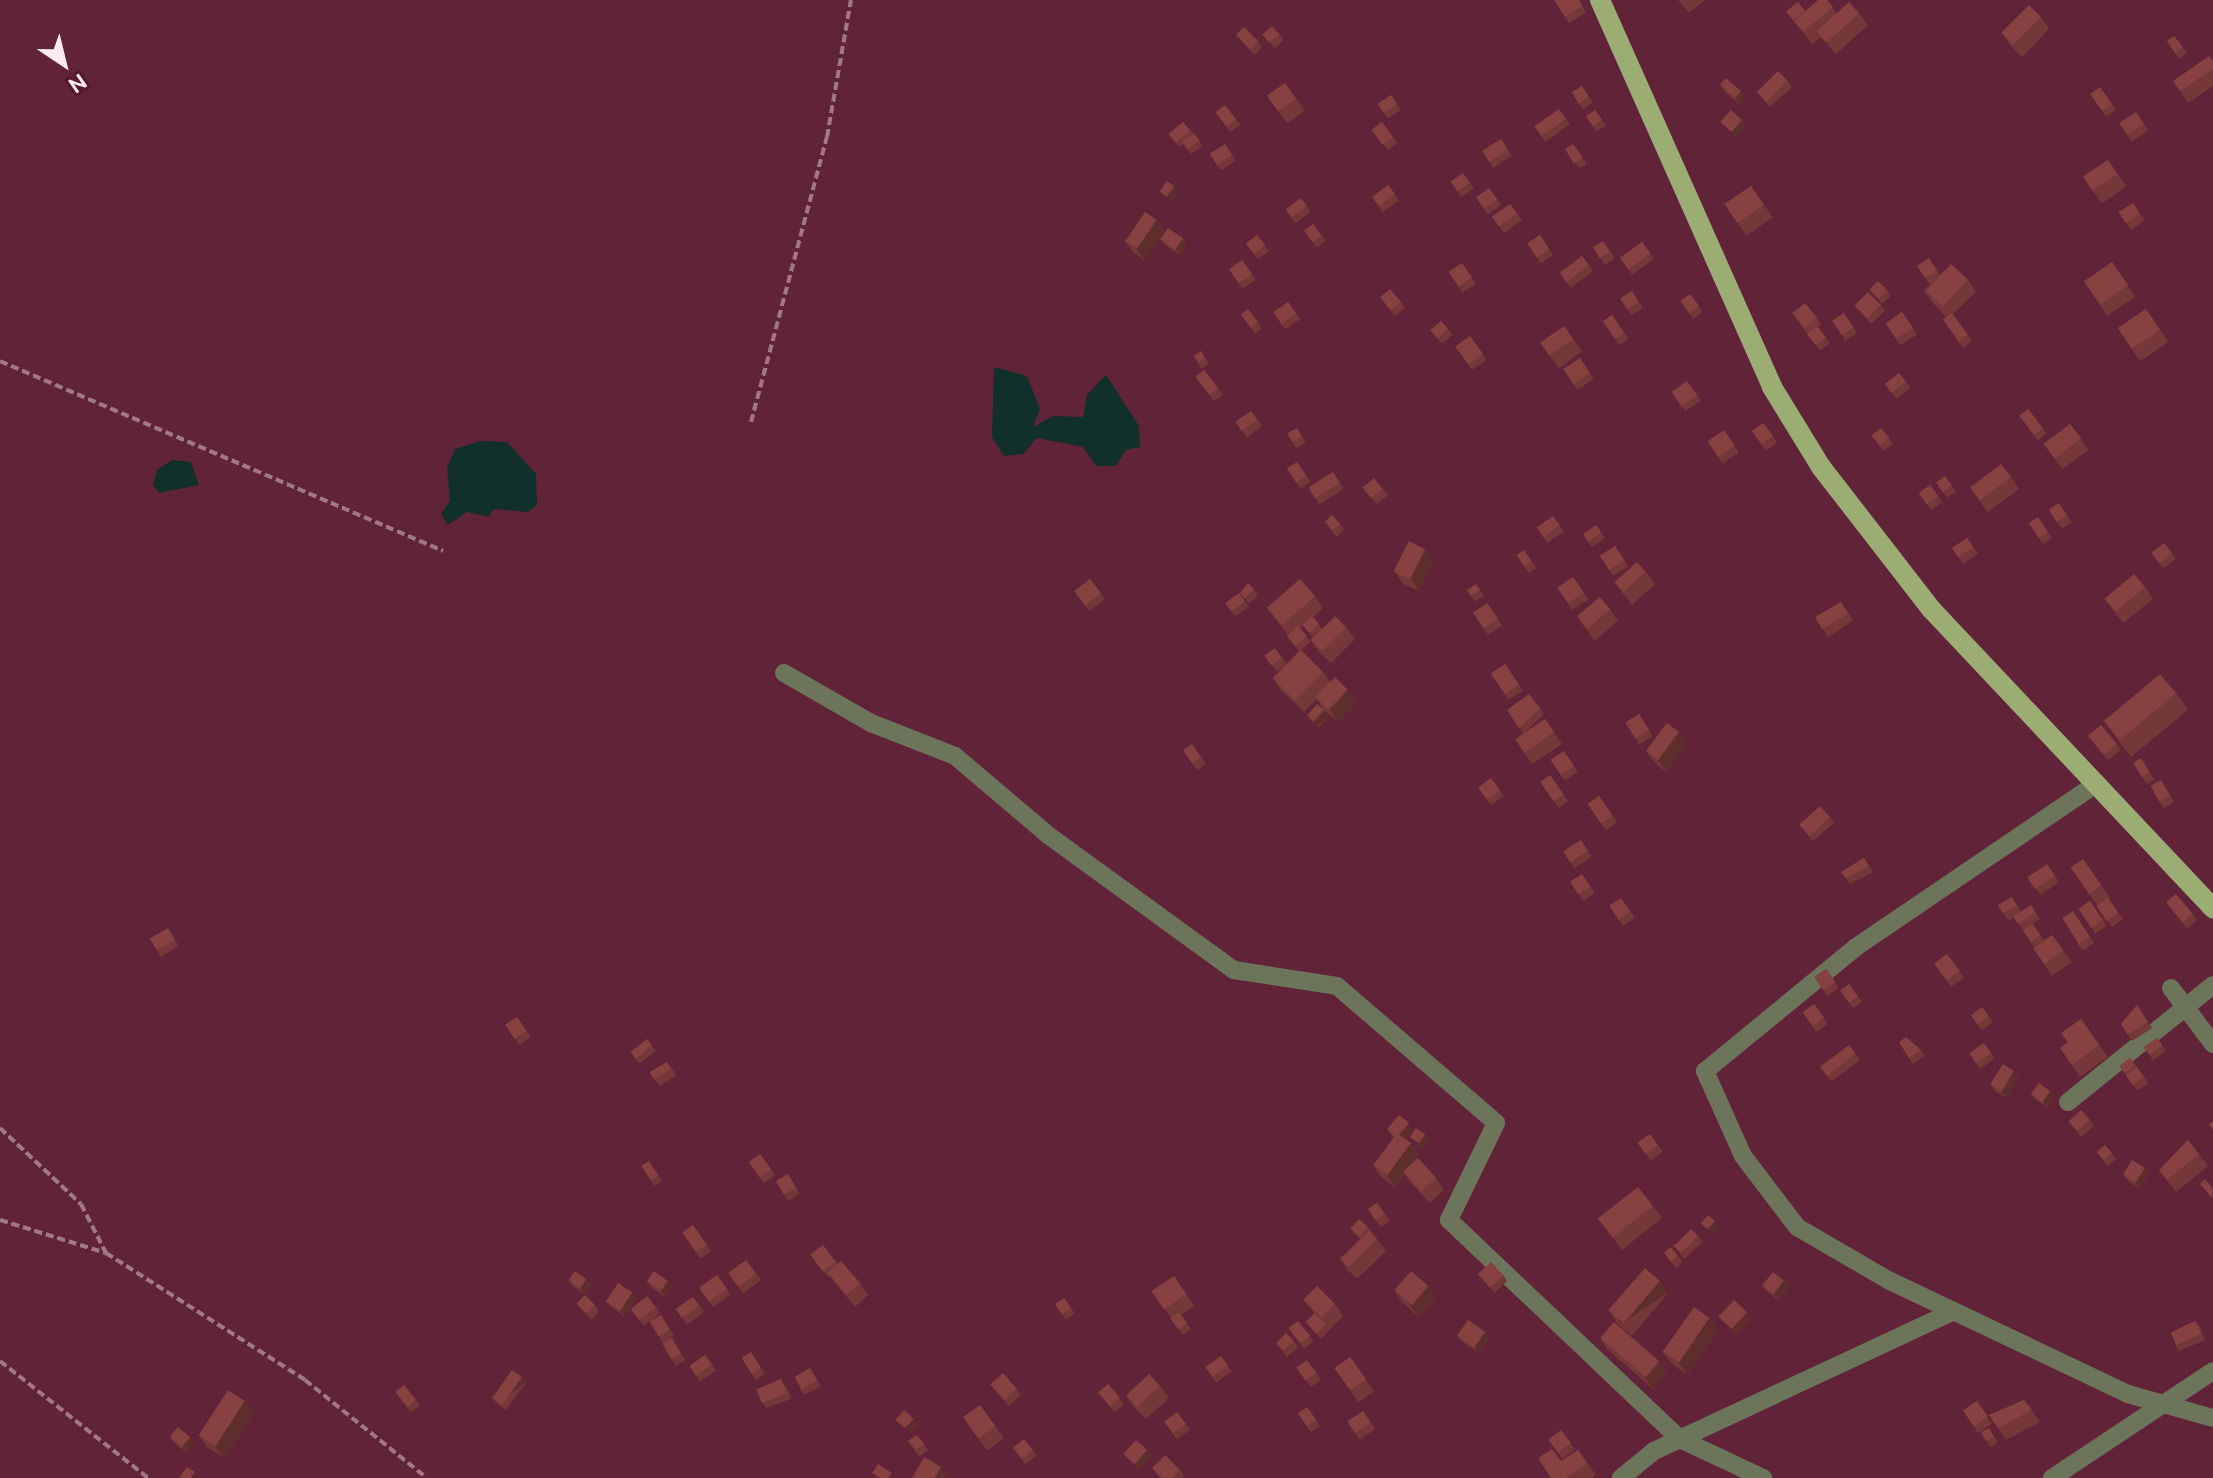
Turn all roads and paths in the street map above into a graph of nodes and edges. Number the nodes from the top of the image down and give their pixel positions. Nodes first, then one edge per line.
1 (851, 0) edge
2 (1600, 0) edge
3 (0, 361) edge
4 (751, 422) dead end
5 (443, 551) dead end
6 (784, 673) dead end
7 (2093, 786) junction
8 (2213, 908) edge
9 (2213, 985) edge
10 (2171, 988) dead end
11 (2188, 1011) junction
12 (2213, 1044) edge
13 (2068, 1102) dead end
14 (0, 1128) edge
15 (0, 1220) edge
16 (106, 1253) junction
17 (1954, 1311) junction
18 (0, 1361) edge
19 (2213, 1371) edge
20 (2159, 1406) junction
21 (2213, 1418) edge
22 (1680, 1439) junction
23 (148, 1478) edge
24 (427, 1478) edge
25 (1621, 1478) edge
26 (1763, 1478) edge
27 (2052, 1478) edge

1 - 4 path
2 - 7 main road
3 - 5 path
6 - 22 street
7 - 8 main road
7 - 17 street
9 - 11 street
10 - 11 street
11 - 12 street
11 - 13 street
14 - 16 path
15 - 16 path
16 - 24 path
17 - 20 street
17 - 22 street
18 - 23 path
19 - 20 street
20 - 21 street
20 - 27 street
22 - 25 street
22 - 26 street

